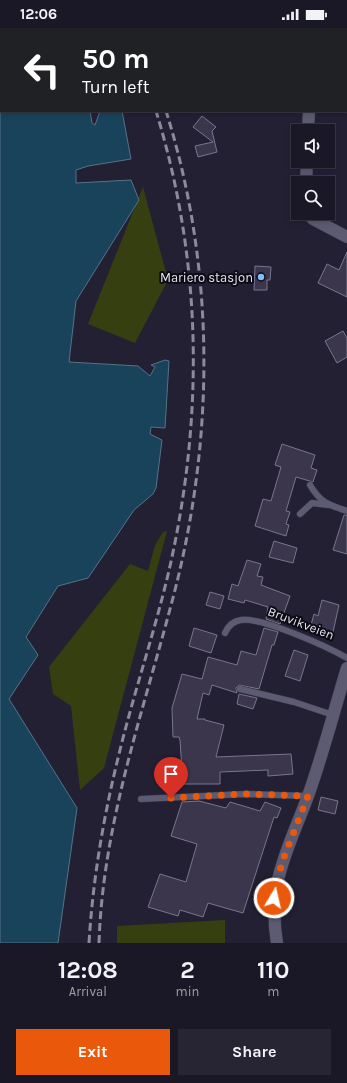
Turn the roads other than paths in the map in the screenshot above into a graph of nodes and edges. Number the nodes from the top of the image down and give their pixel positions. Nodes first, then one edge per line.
1 (309, 112) edge
2 (308, 124) edge
3 (315, 220) edge
4 (347, 236) edge
5 (310, 485) dead end
6 (328, 505) junction
7 (347, 510) edge
8 (300, 514) dead end
9 (225, 633) dead end
10 (347, 658) edge
11 (347, 668) edge
12 (240, 689) dead end
13 (333, 715) junction
14 (308, 796) junction
15 (141, 799) dead end
16 (277, 943) edge

1 - 2 street
3 - 4 street
5 - 6 lane
6 - 7 lane
6 - 8 lane
9 - 10 lane, Bruvikveien
11 - 13 street
12 - 13 lane
13 - 14 street
14 - 15 lane
14 - 16 street

